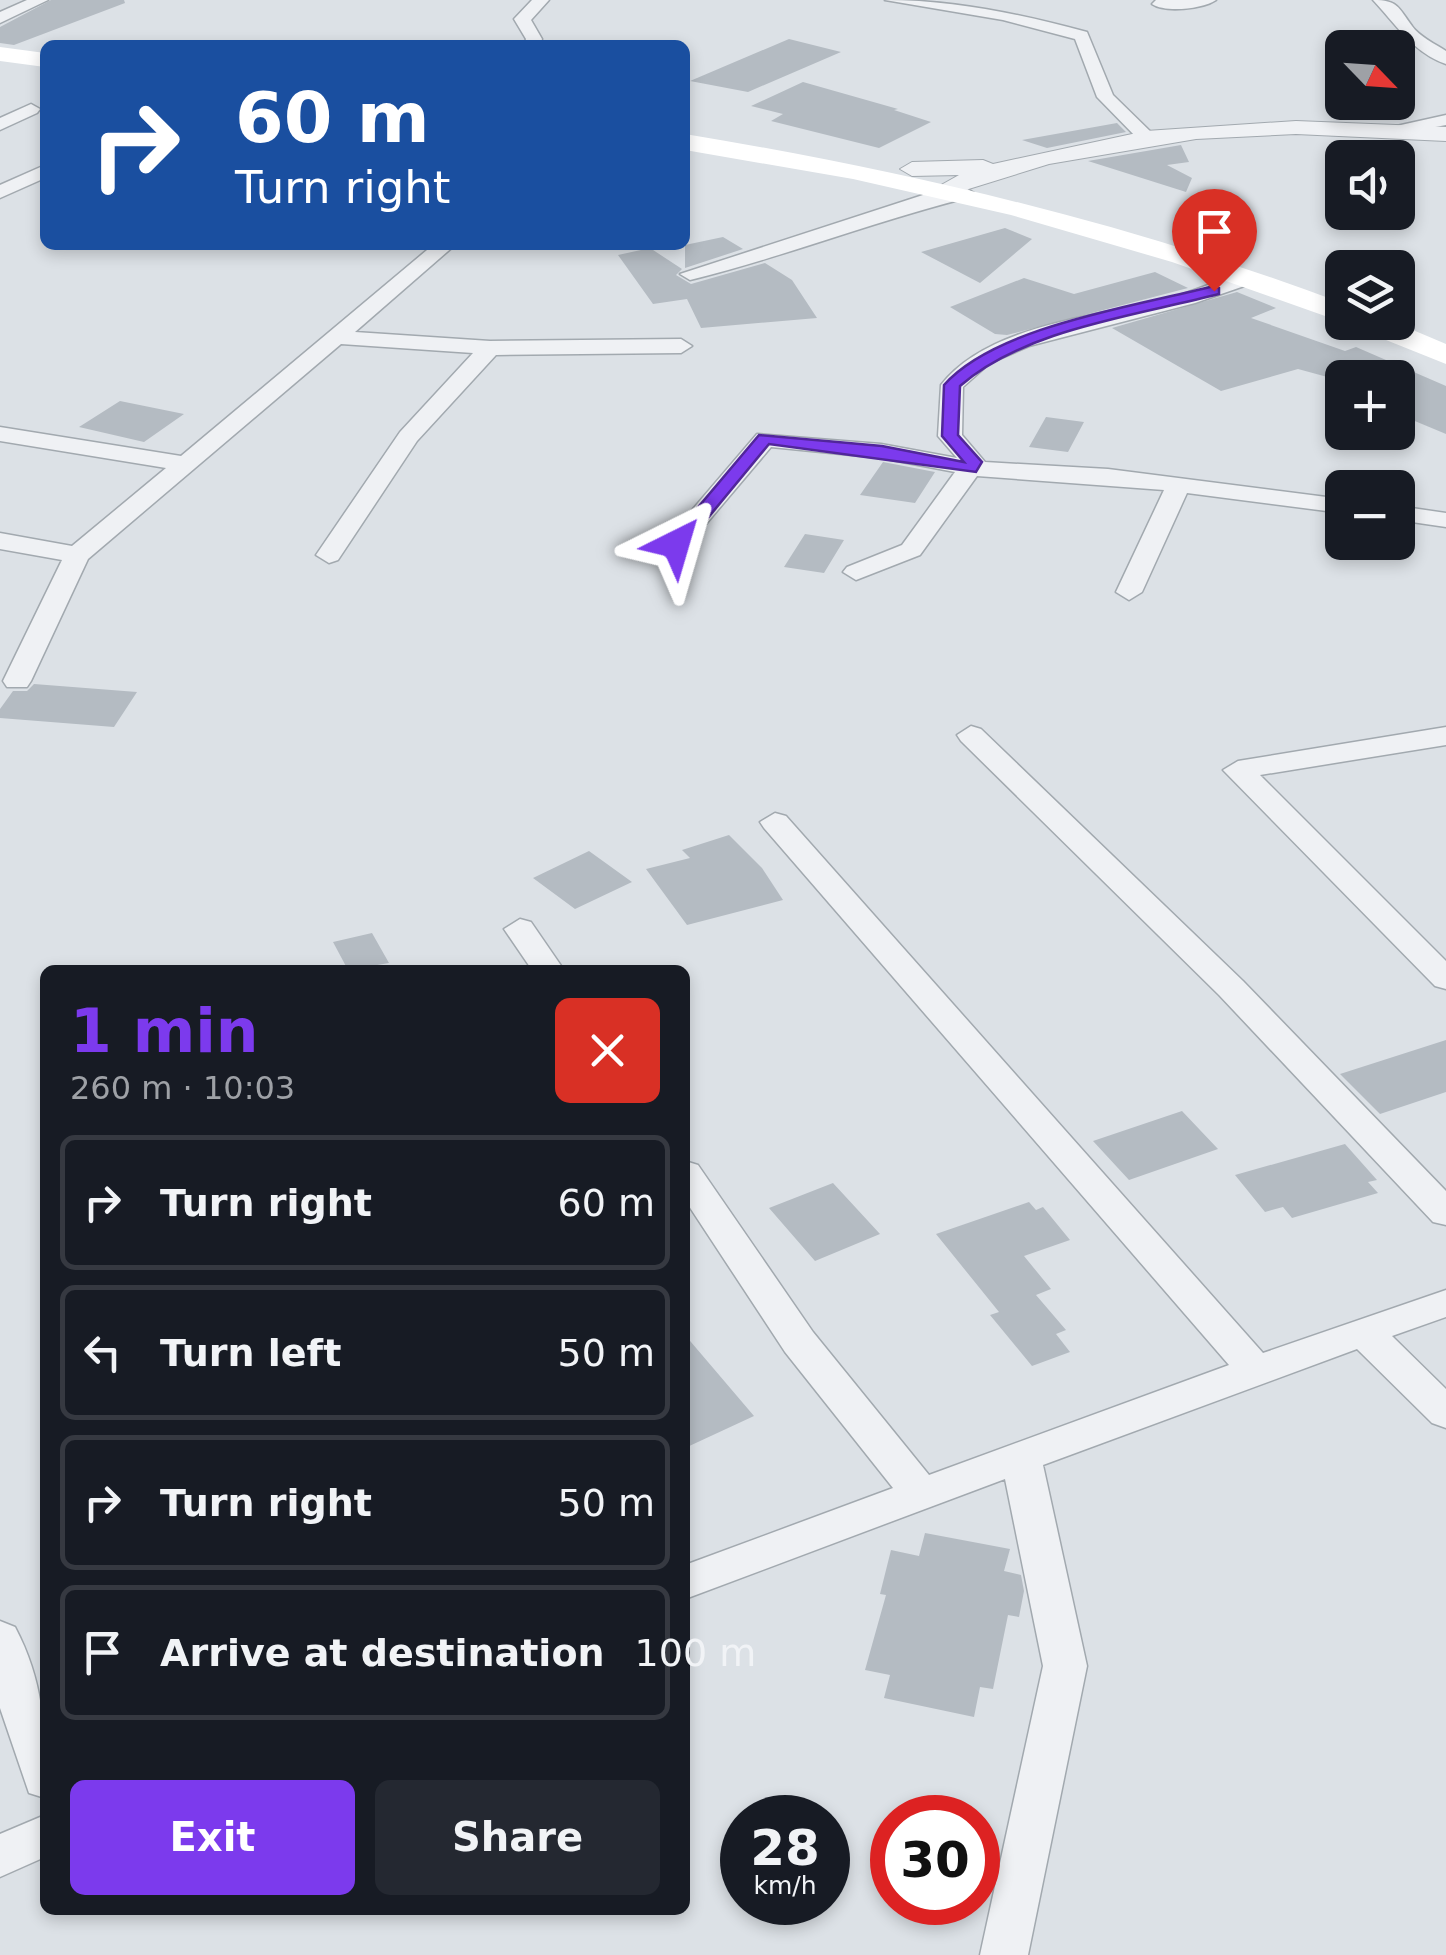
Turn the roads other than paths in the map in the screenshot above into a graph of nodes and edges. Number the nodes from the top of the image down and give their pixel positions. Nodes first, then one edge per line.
1 (40, 0) edge
2 (541, 0) edge
3 (894, 0) edge
4 (1037, 0) edge
5 (1208, 0) edge
6 (1381, 0) edge
7 (926, 3) edge
8 (1160, 4) dead end
9 (1004, 15) junction
10 (0, 18) edge
11 (1406, 30) edge
12 (1446, 30) edge
13 (1415, 31) edge
14 (1415, 37) edge
15 (530, 40) edge
16 (0, 58) edge
17 (1446, 59) edge
18 (40, 63) edge
19 (31, 109) dead end
20 (1446, 120) edge
21 (0, 124) edge
22 (1392, 130) junction
23 (1446, 134) edge
24 (690, 135) edge
25 (1146, 136) junction
26 (690, 143) edge
27 (1034, 162) junction
28 (912, 169) junction
29 (40, 173) edge
30 (965, 185) junction
31 (6, 186) edge
32 (1034, 198) junction
33 (439, 250) edge
34 (690, 274) dead end
35 (1246, 279) junction
36 (1325, 293) edge
37 (1325, 306) edge
38 (1415, 327) edge
39 (336, 337) junction
40 (1446, 339) edge
41 (1411, 340) edge
42 (680, 346) dead end
43 (490, 348) junction
44 (1446, 355) edge
45 (0, 434) edge
46 (188, 464) junction
47 (970, 468) junction
48 (1179, 485) junction
49 (1325, 504) edge
50 (1415, 516) edge
51 (1446, 520) edge
52 (0, 541) edge
53 (676, 544) dead end
54 (77, 554) junction
55 (330, 555) dead end
56 (856, 572) dead end
57 (1129, 592) dead end
58 (17, 680) dead end
59 (971, 735) dead end
60 (1446, 736) edge
61 (775, 822) dead end
62 (520, 930) dead end
63 (1434, 954) edge
64 (544, 965) edge
65 (1446, 979) edge
66 (690, 1180) edge
67 (1446, 1213) edge
68 (1446, 1303) edge
69 (1364, 1332) junction
70 (1256, 1370) junction
71 (1446, 1414) edge
72 (1021, 1459) junction
73 (923, 1496) junction
74 (690, 1580) edge
75 (0, 1639) edge
76 (40, 1763) edge
77 (40, 1836) edge
78 (0, 1856) edge
79 (1004, 1955) edge

1 - 10 street
2 - 15 street
3 - 7 street
4 - 9 street
5 - 8 street
6 - 11 street
7 - 9 street
9 - 25 street
12 - 13 street
14 - 17 street
16 - 18 main road
19 - 21 street
20 - 22 street
22 - 23 street
22 - 25 street
24 - 28 main road
25 - 27 street
26 - 30 main road
27 - 30 street
27 - 32 street
28 - 30 main road
28 - 30 street
29 - 31 street
30 - 32 main road
30 - 34 street
30 - 35 main road
32 - 36 main road
33 - 39 street
35 - 37 main road
35 - 47 street
38 - 40 main road
39 - 43 street
39 - 46 street
41 - 44 main road
42 - 43 street
43 - 55 street
45 - 46 street
46 - 54 street
47 - 48 street
47 - 53 street
47 - 56 street
48 - 49 street
48 - 57 street
50 - 51 street
52 - 54 street
54 - 58 street
59 - 67 street
60 - 63 street
61 - 70 street
62 - 64 street
63 - 65 street
66 - 73 street
68 - 69 street
69 - 70 street
69 - 71 street
70 - 72 street
72 - 73 street
72 - 79 street
73 - 74 street
75 - 76 street
77 - 78 street

